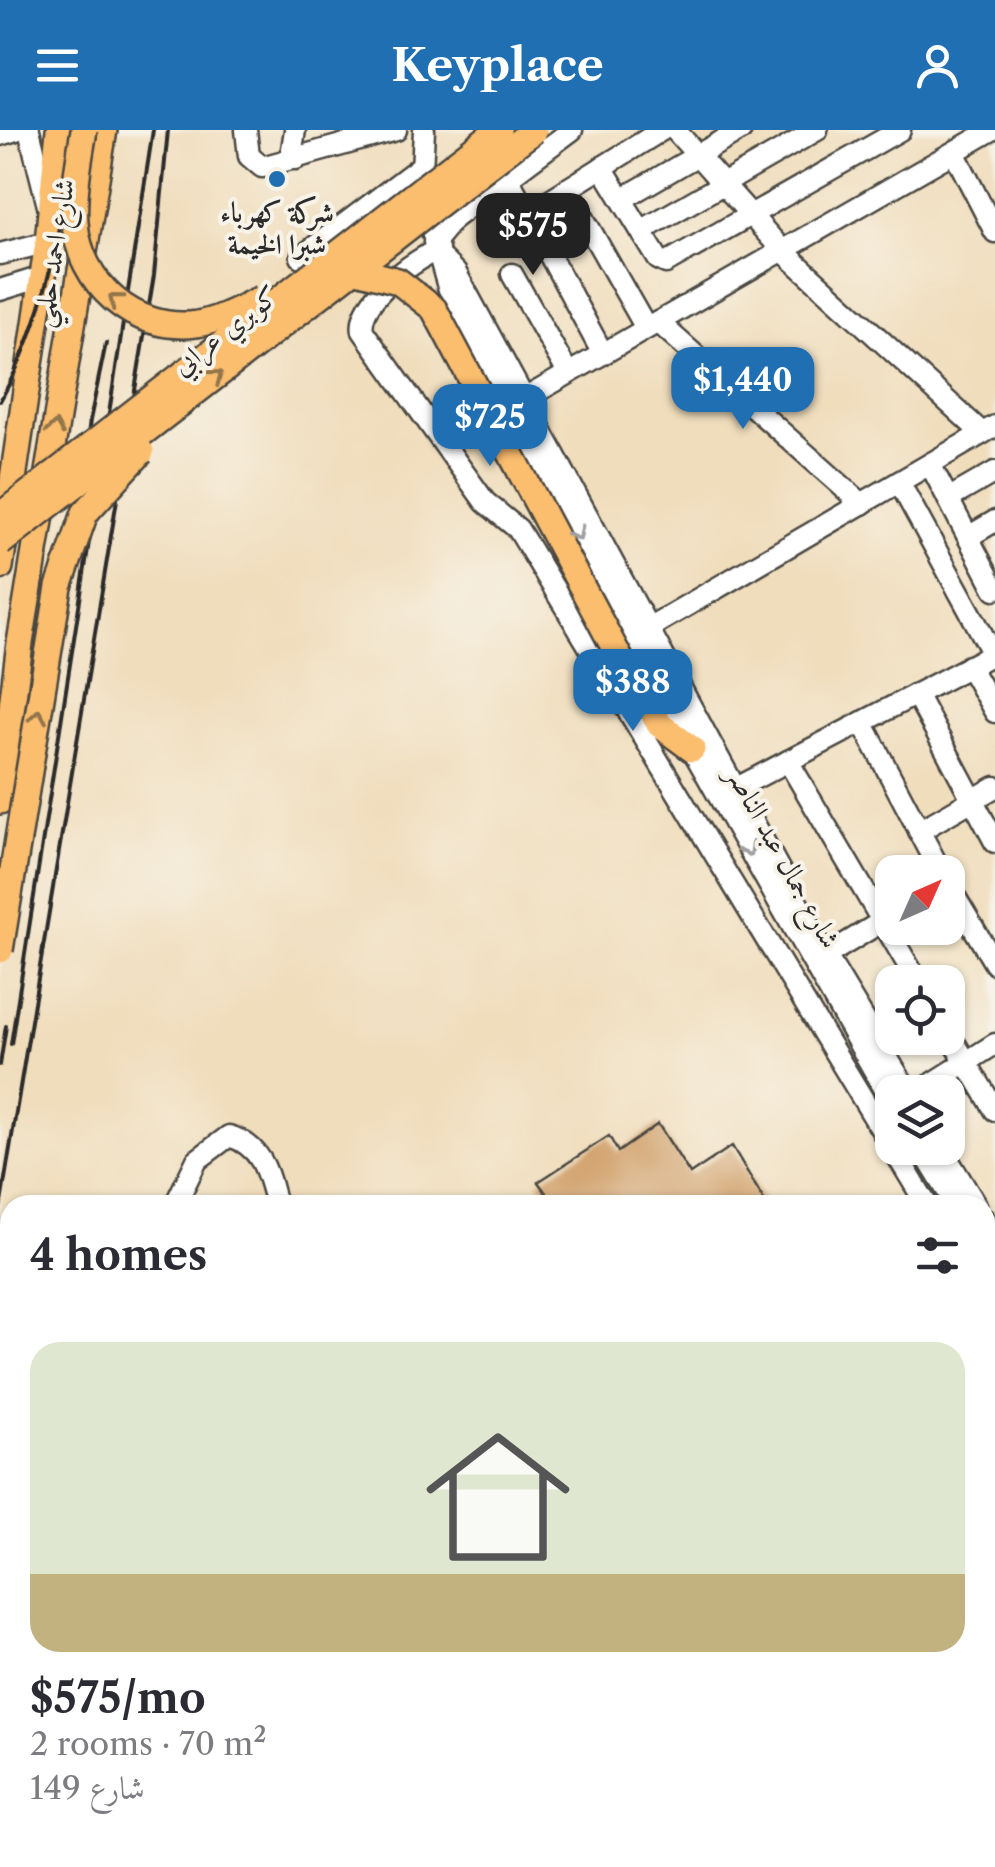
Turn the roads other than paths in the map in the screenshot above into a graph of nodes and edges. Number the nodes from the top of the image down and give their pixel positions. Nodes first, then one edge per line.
1 (16, 130) edge
2 (30, 130) edge
3 (59, 130) edge
4 (84, 130) edge
5 (104, 130) edge
6 (246, 130) edge
7 (296, 130) edge
8 (396, 130) edge
9 (424, 130) edge
10 (498, 130) edge
11 (534, 130) edge
12 (572, 130) edge
13 (662, 130) edge
14 (675, 130) edge
15 (818, 130) edge
16 (900, 130) edge
17 (992, 130) edge
18 (731, 132) edge
19 (0, 135) edge
20 (354, 137) edge
21 (957, 143) edge
22 (698, 155) junction
23 (296, 159) junction
24 (420, 167) junction
25 (602, 167) junction
26 (508, 178) junction
27 (724, 184) junction
28 (567, 189) junction
29 (622, 199) junction
30 (527, 214) junction
31 (752, 216) junction
32 (50, 231) junction
33 (641, 231) junction
34 (995, 232) edge
35 (438, 250) junction
36 (782, 250) junction
37 (0, 254) edge
38 (302, 268) junction
39 (353, 269) junction
40 (512, 274) dead end
41 (42, 277) junction
42 (0, 290) edge
43 (652, 325) junction
44 (602, 354) junction
45 (568, 373) junction
46 (526, 398) junction
47 (173, 408) junction
48 (988, 430) edge
49 (930, 464) junction
50 (48, 466) junction
51 (6, 472) edge
52 (995, 472) edge
53 (899, 482) junction
54 (948, 500) junction
55 (862, 504) junction
56 (0, 516) edge
57 (995, 521) edge
58 (968, 538) junction
59 (0, 543) edge
60 (990, 566) edge
61 (0, 567) edge
62 (995, 589) edge
63 (640, 633) junction
64 (994, 653) edge
65 (969, 666) junction
66 (916, 694) junction
67 (995, 712) edge
68 (862, 722) junction
69 (692, 748) junction
70 (788, 761) junction
71 (995, 787) edge
72 (727, 793) junction
73 (971, 801) junction
74 (0, 802) edge
75 (919, 831) junction
76 (995, 842) edge
77 (932, 855) edge
78 (875, 899) edge
79 (965, 914) edge
80 (875, 925) edge
81 (0, 950) edge
82 (819, 960) junction
83 (995, 964) edge
84 (995, 1044) edge
85 (962, 1055) edge
86 (966, 1062) junction
87 (878, 1075) edge
88 (897, 1075) edge
89 (946, 1075) edge
90 (995, 1110) edge
91 (931, 1165) edge
92 (951, 1165) edge
93 (181, 1195) edge
94 (273, 1195) edge
95 (921, 1195) edge
96 (950, 1195) edge
97 (970, 1195) edge

1 - 19 street
2 - 32 street
3 - 32 main road, شارع احمد حلمي
38 -> 4 main road, bridge
50 -> 5 main road, شارع احمد حلمي
6 - 23 street
7 - 23 street
8 - 20 street
9 - 24 street
10 - 38 main road, كوبري عرابي, bridge
11 - 39 main road, كوبري عرابي, bridge
12 - 26 street
13 - 25 street
14 - 22 street
15 - 27 street
16 - 31 street
17 - 21 street
18 - 22 street
20 - 23 street
21 - 34 street
21 - 36 street
22 - 27 street
22 - 29 street
24 - 35 street
24 - 38 street
25 - 28 street
25 - 29 street
26 - 30 street
26 - 35 street
27 - 31 street
27 - 33 street
28 - 30 street
28 - 43 street
29 - 33 street
30 - 44 street
31 - 33 street
31 - 36 street
32 - 37 street
32 - 41 main road, شارع احمد حلمي
35 - 46 street, شارع جمال عبد الناصر
35 -> 63 street, شارع جمال عبد الناصر
35 - 95 street
36 - 43 street
36 - 48 street
38 - 56 main road, كوبري عرابي, bridge
47 -> 39 main road, كوبري عرابي, bridge
39 - 69 main road, bridge
40 - 45 street
41 - 42 street
41 - 51 main road, شارع احمد حلمي
43 - 44 street
43 - 55 street
44 - 45 street
45 - 46 street
46 - 63 street, شارع جمال عبد الناصر
47 - 59 main road, كوبري عرابي, bridge
81 -> 47 main road, bridge
48 - 49 street
49 - 53 street
49 - 54 street
50 - 51 main road
50 - 74 main road, شارع احمد حلمي
51 - 61 main road, شارع احمد حلمي
52 - 54 street
53 - 55 street
53 - 64 street
54 - 58 street
55 - 63 street
57 - 58 street
58 - 60 street
60 - 62 street
63 - 69 street, شارع جمال عبد الناصر
63 - 72 street, شارع جمال عبد الناصر
64 - 65 street
65 - 66 street
65 - 67 street
66 - 68 street
66 - 73 street
68 - 70 street
68 - 75 street
69 - 72 street, شارع جمال عبد الناصر
70 - 72 street
70 - 78 street
71 - 73 street
72 - 82 street, شارع جمال عبد الناصر
73 - 75 street
73 - 76 street
75 - 77 street
79 - 83 street
80 - 82 street
82 - 87 street, شارع جمال عبد الناصر
82 - 88 street, شارع جمال عبد الناصر
84 - 86 street
85 - 86 street
86 - 89 street
86 - 90 street
91 - 96 street
92 - 97 street
93 - 94 street

